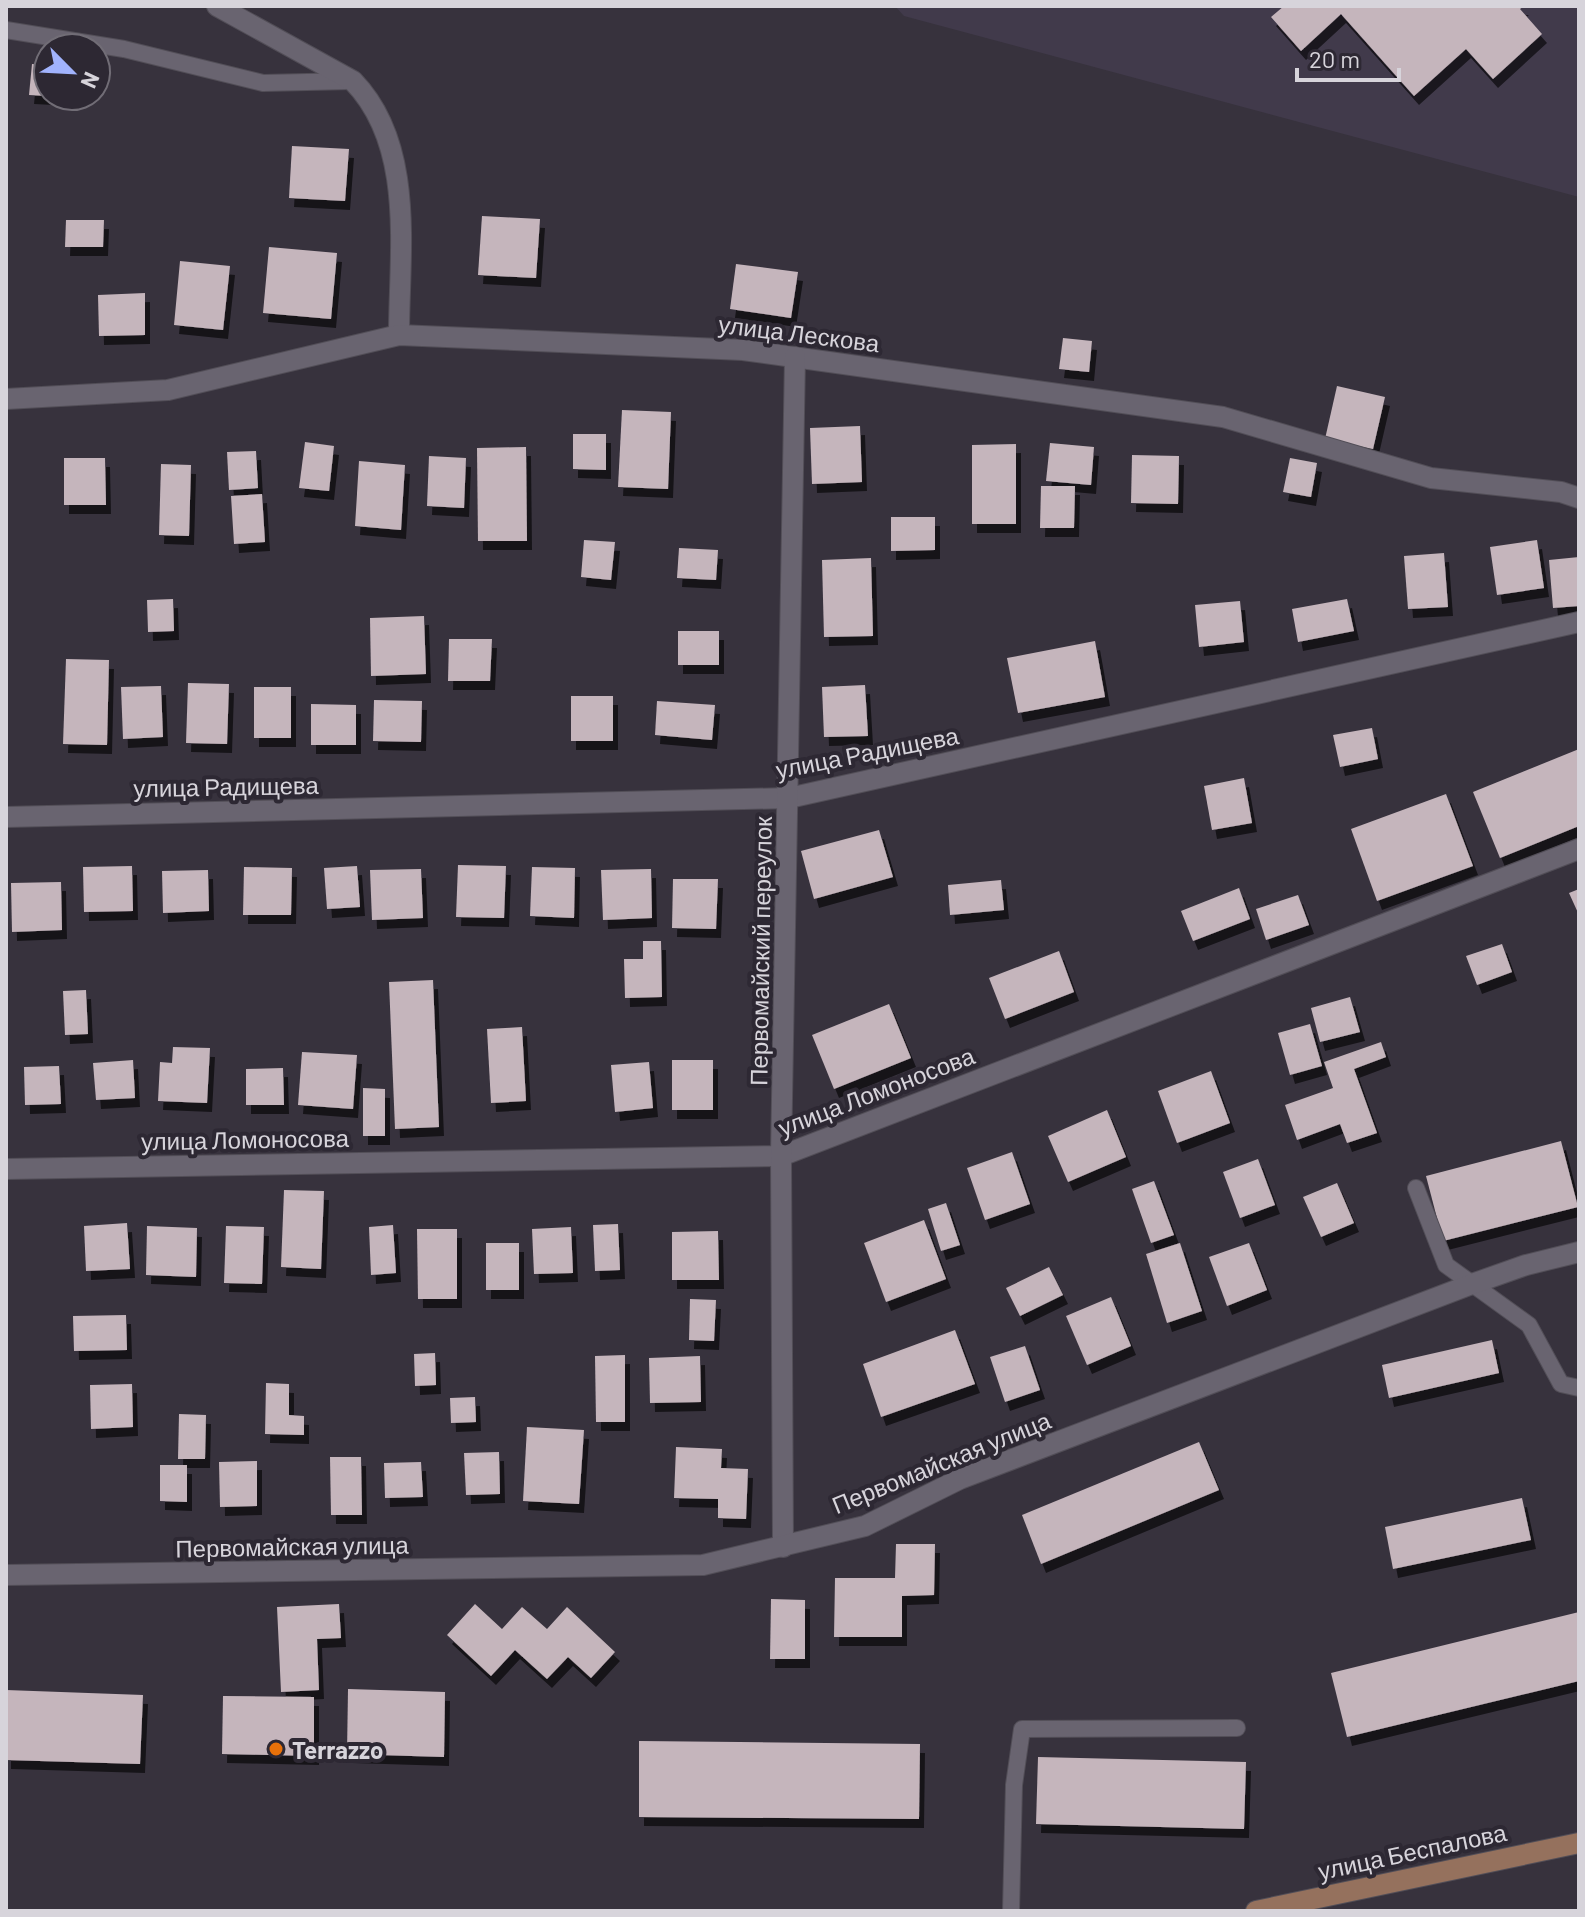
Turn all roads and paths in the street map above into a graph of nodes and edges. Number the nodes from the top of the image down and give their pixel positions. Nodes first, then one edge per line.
1 (217, 6) edge
2 (6, 30) edge
3 (353, 81) junction
4 (399, 335) junction
5 (795, 357) junction
6 (6, 399) edge
7 (1579, 498) edge
8 (1579, 622) edge
9 (789, 798) junction
10 (6, 817) edge
11 (1579, 849) edge
12 (781, 1156) junction
13 (6, 1169) edge
14 (1416, 1188) dead end
15 (1579, 1252) edge
16 (1472, 1284) junction
17 (1579, 1388) edge
18 (783, 1547) junction
19 (6, 1575) edge
20 (1237, 1728) dead end
21 (1579, 1843) edge
22 (1011, 1911) edge
23 (1256, 1911) edge

1 - 3 street
2 - 3 lane
3 - 4 street
4 - 5 street, улица Лескова
4 - 6 street, улица Лескова
5 - 7 street, улица Лескова
5 - 9 street, Первомайский переулок
8 - 9 street, улица Радищева
9 - 10 street, улица Радищева
9 - 12 street, Первомайский переулок
11 - 12 street, улица Ломоносова
12 - 13 street, улица Ломоносова
12 - 18 street, Первомайский переулок
14 - 16 lane
15 - 16 street, Первомайская улица
16 - 17 lane
16 - 18 street, Первомайская улица
18 - 19 street, Первомайская улица
20 - 22 lane
21 - 23 main road, улица Беспалова

